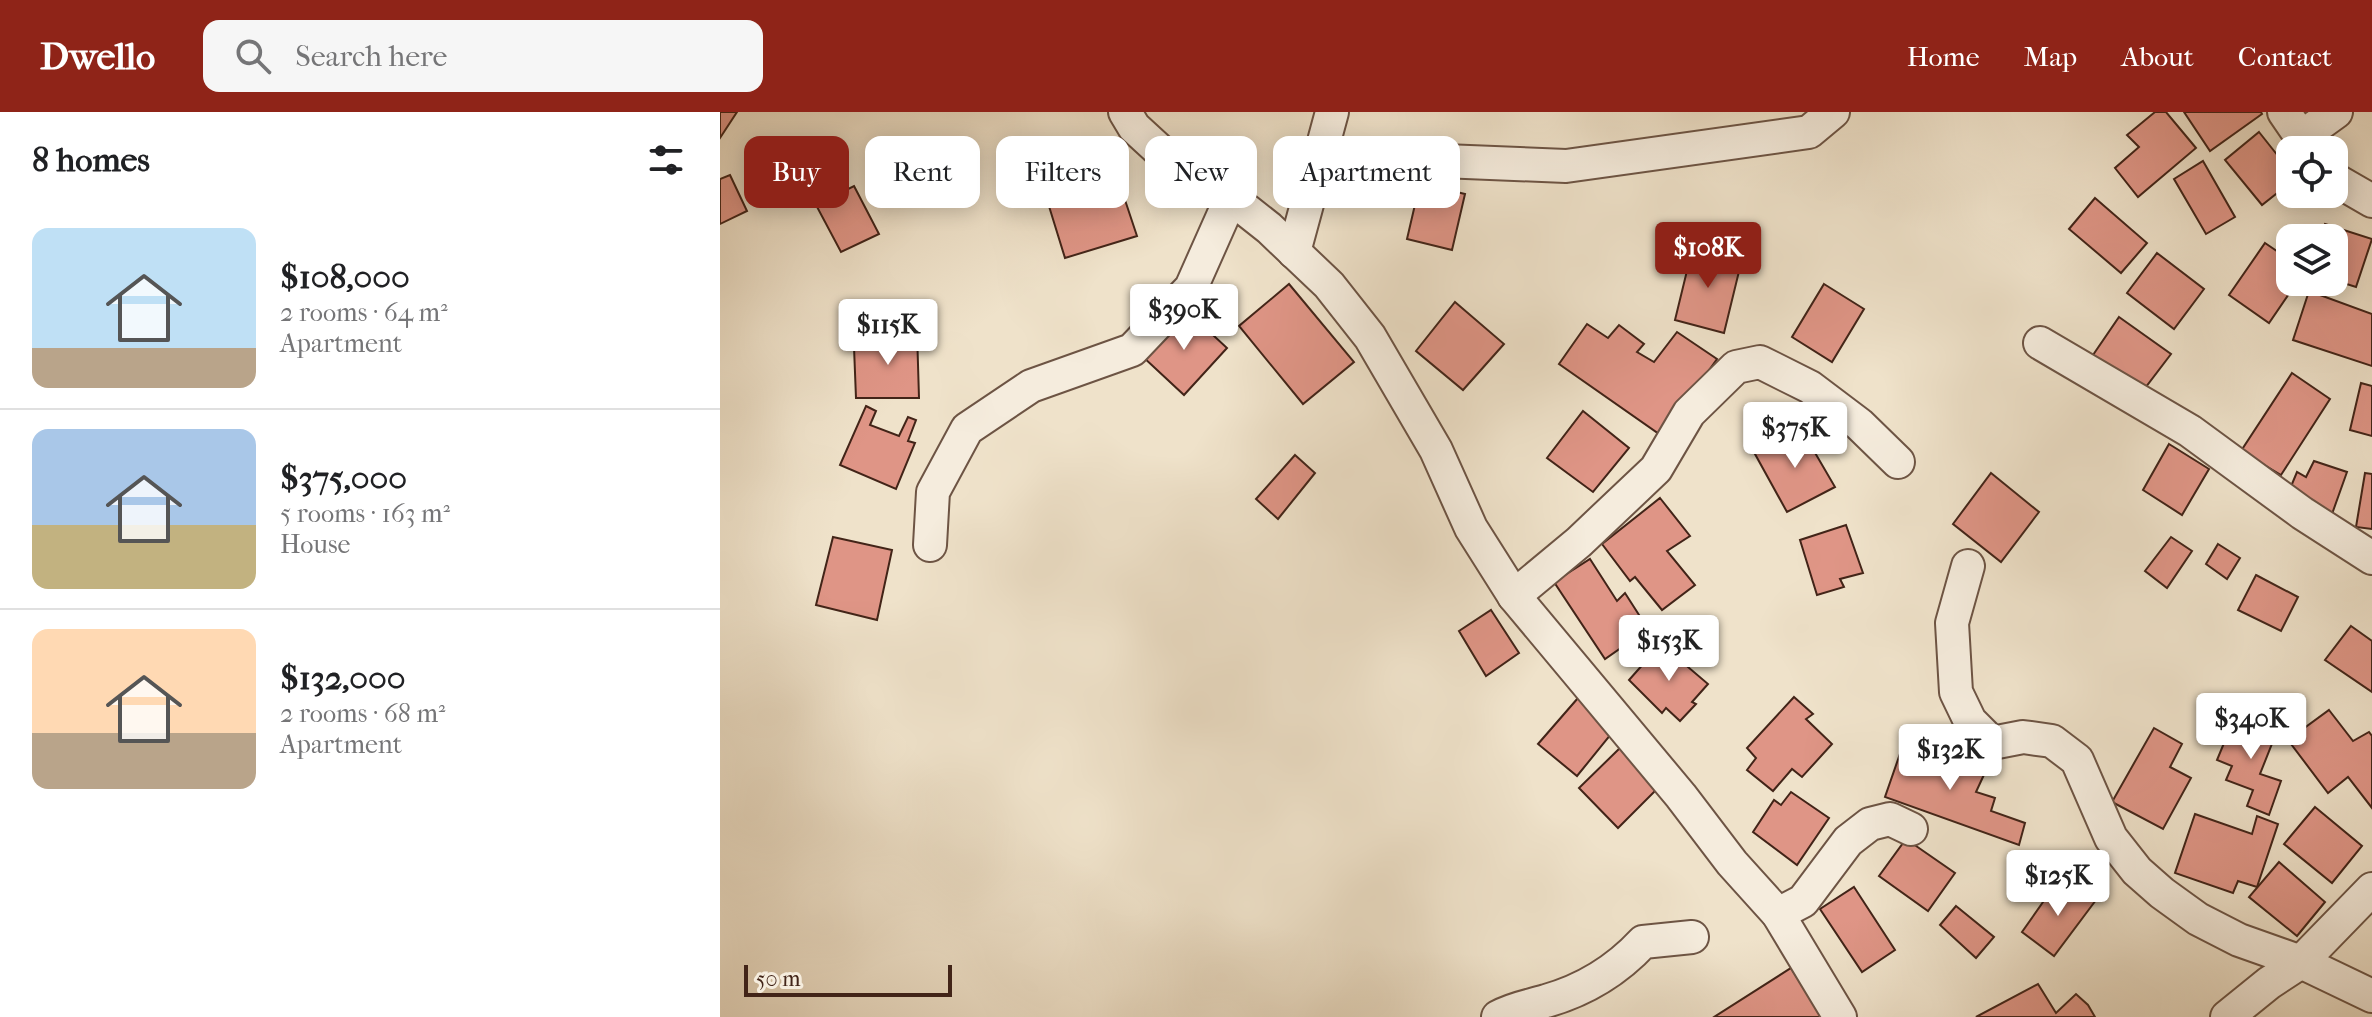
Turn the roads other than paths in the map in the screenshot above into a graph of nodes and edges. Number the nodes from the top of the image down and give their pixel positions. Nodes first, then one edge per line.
1 (1125, 112) edge
2 (1332, 112) edge
3 (1833, 112) edge
4 (2336, 112) edge
5 (2298, 133) edge
6 (1325, 136) edge
7 (1145, 137) edge
8 (1460, 162) edge
9 (2348, 187) edge
10 (2372, 201) edge
11 (1227, 208) edge
12 (1243, 208) edge
13 (1306, 208) edge
14 (1294, 252) junction
15 (2040, 343) dead end
16 (1898, 462) dead end
17 (930, 545) dead end
18 (2372, 558) edge
19 (1968, 566) dead end
20 (1514, 596) junction
21 (1911, 829) dead end
22 (2372, 889) edge
23 (1778, 914) junction
24 (1692, 937) dead end
25 (2301, 962) junction
26 (2372, 996) edge
27 (1498, 1017) edge
28 (1840, 1017) edge
29 (2227, 1017) edge

1 - 7 street
2 - 6 street
3 - 8 street
4 - 5 street
9 - 10 street
11 - 17 street
12 - 14 street
13 - 14 street
14 - 20 street
15 - 18 street
16 - 20 street
19 - 25 street
20 - 23 street
21 - 23 street
22 - 25 street
23 - 28 street
24 - 27 street
25 - 26 street
25 - 29 street

